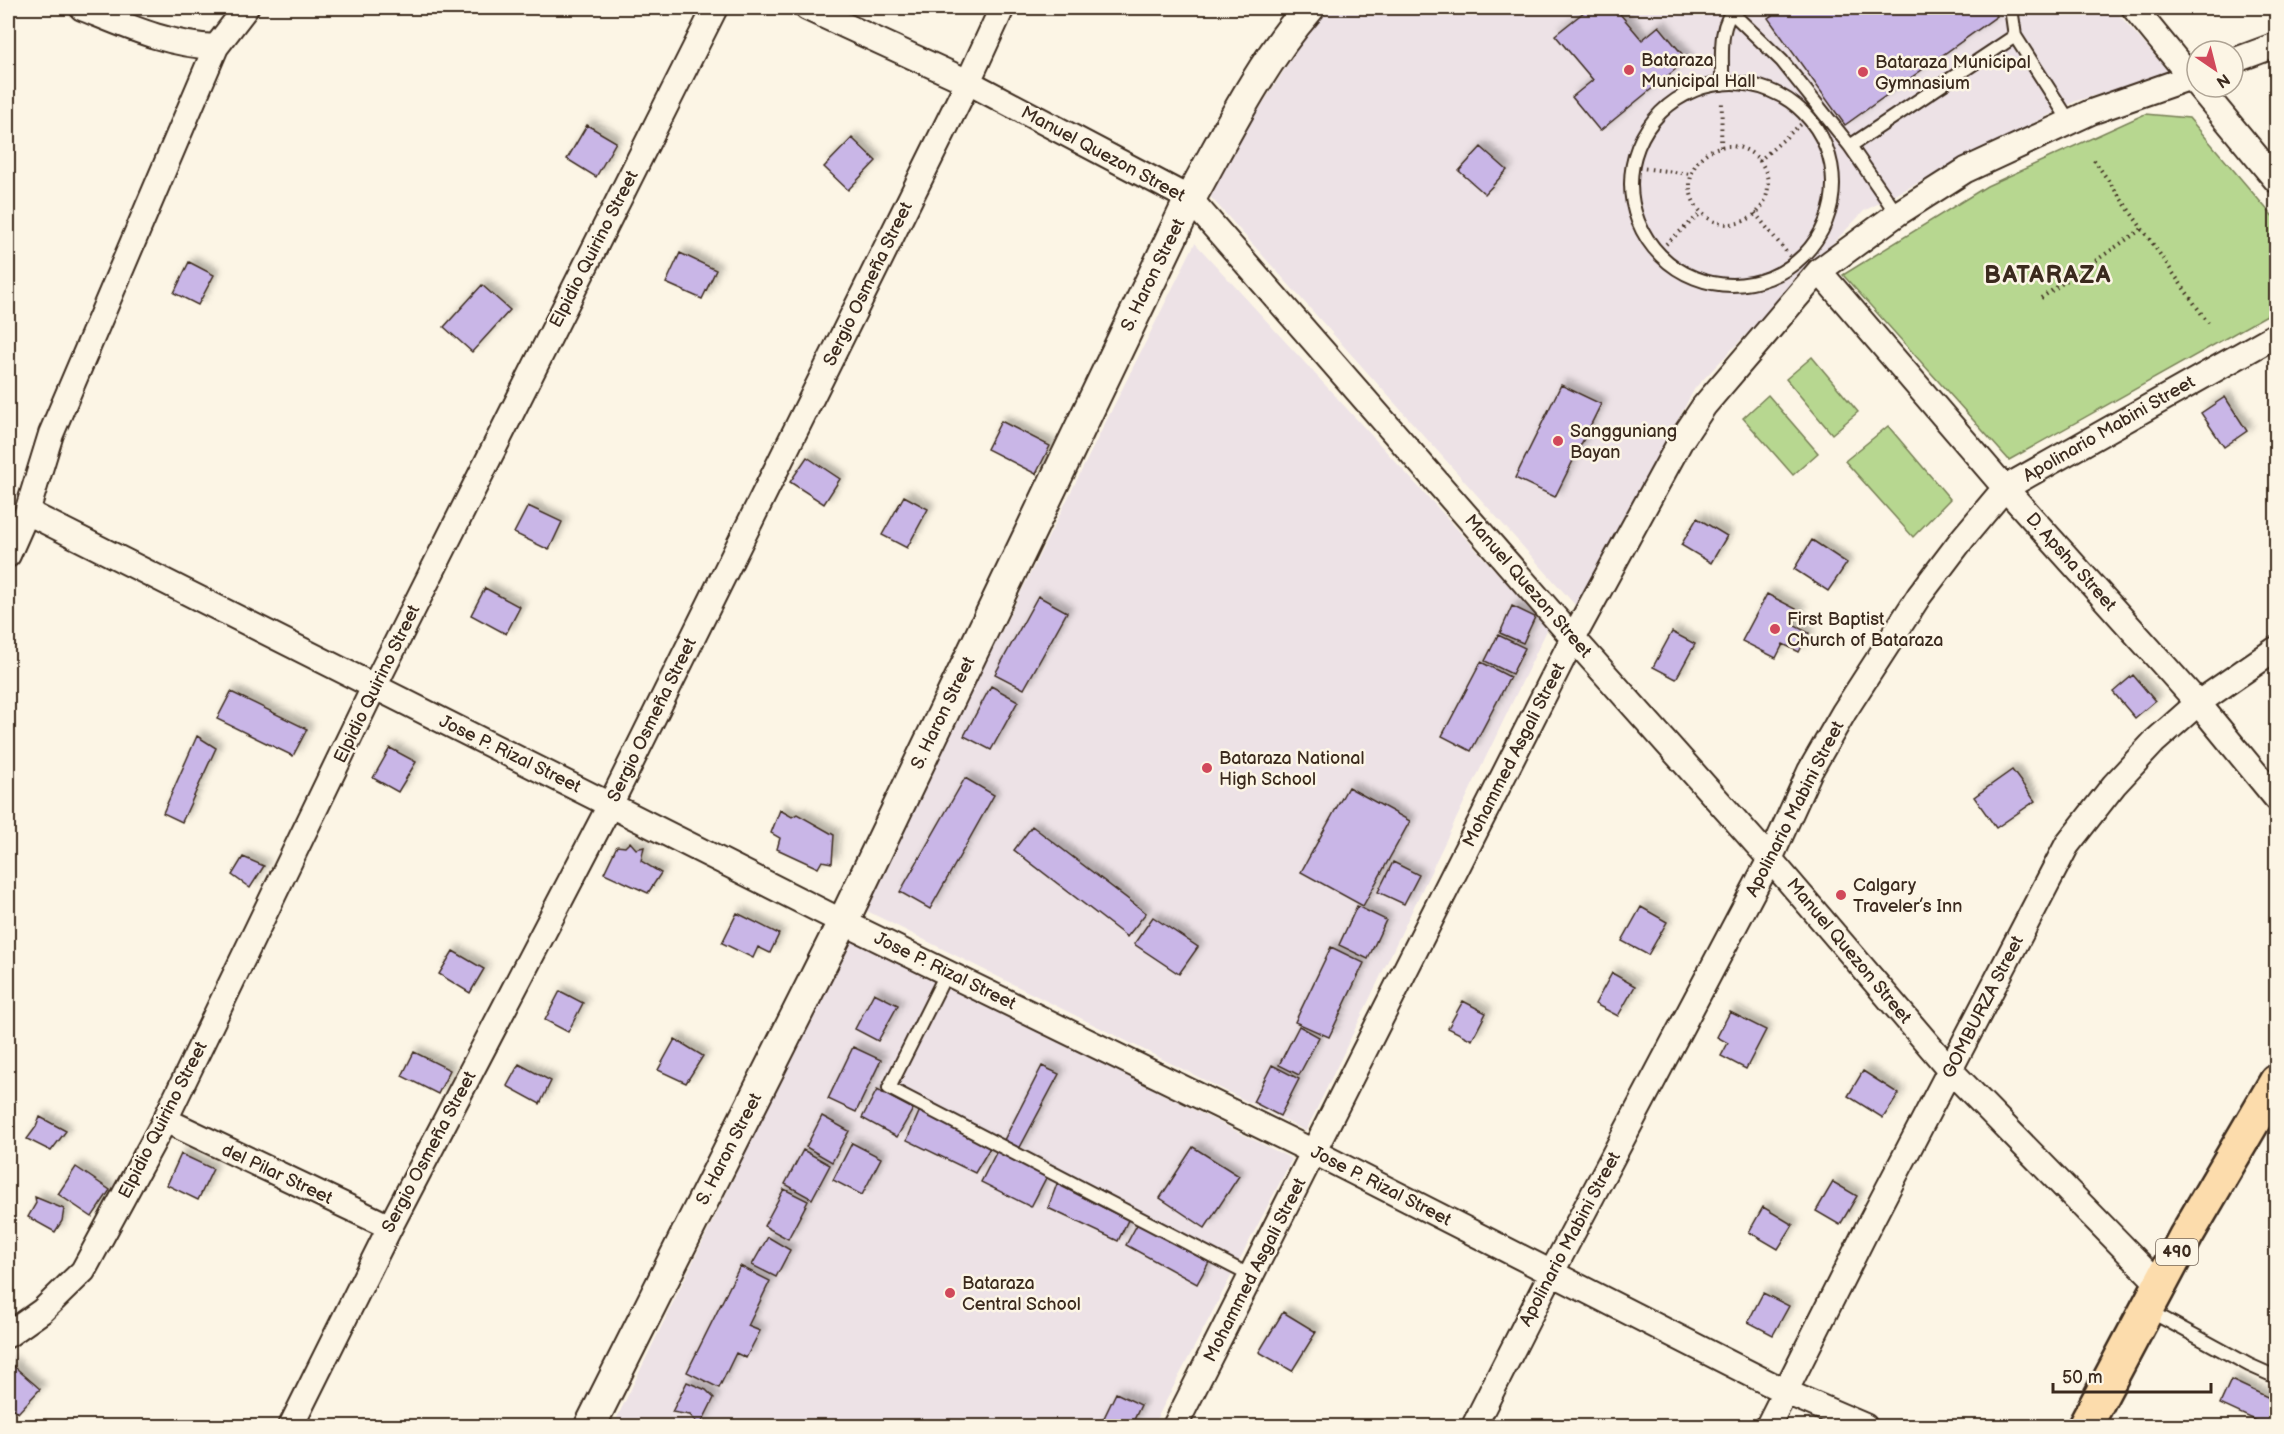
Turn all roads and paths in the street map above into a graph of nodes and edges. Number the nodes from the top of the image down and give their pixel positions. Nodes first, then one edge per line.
1 (82, 8) edge
2 (246, 8) edge
3 (715, 8) edge
4 (807, 8) edge
5 (1002, 8) edge
6 (1309, 8) edge
7 (2011, 8) edge
8 (2134, 8) edge
9 (1732, 9) edge
10 (2015, 36) junction
11 (2277, 45) edge
12 (216, 47) junction
13 (2245, 57) edge
14 (2185, 68) edge
15 (968, 81) junction
16 (1722, 84) junction
17 (2185, 84) edge
18 (2211, 99) edge
19 (1809, 118) junction
20 (2070, 122) junction
21 (1850, 146) junction
22 (1721, 147) junction
23 (2094, 160) dead end
24 (1759, 161) junction
25 (1633, 167) junction
26 (1691, 174) junction
27 (2277, 180) edge
28 (1190, 199) junction
29 (1701, 213) junction
30 (1755, 213) junction
31 (1897, 214) junction
32 (2142, 229) junction
33 (1657, 252) junction
34 (1805, 263) junction
35 (2041, 298) dead end
36 (2208, 323) dead end
37 (2277, 334) edge
38 (2005, 489) junction
39 (27, 512) junction
40 (8, 555) edge
41 (1573, 638) junction
42 (2277, 649) edge
43 (374, 687) junction
44 (2198, 703) junction
45 (2277, 798) edge
46 (611, 803) junction
47 (1770, 859) junction
48 (843, 922) junction
49 (947, 972) junction
50 (1951, 1071) junction
51 (2277, 1082) edge
52 (165, 1120) junction
53 (1314, 1152) junction
54 (390, 1227) junction
55 (1552, 1272) junction
56 (1251, 1276) junction
57 (2154, 1297) junction
58 (8, 1335) edge
59 (2277, 1377) edge
60 (1786, 1392) junction
61 (291, 1426) edge
62 (590, 1426) edge
63 (1175, 1426) edge
64 (1474, 1426) edge
65 (1768, 1426) edge
66 (1865, 1426) edge
67 (2085, 1426) edge

1 - 12 street
2 - 12 street
3 - 43 street, Elpidio Quirino Street
4 - 15 street, Manuel Quezon Street
5 - 15 street, Sergio Osmeña Street
6 - 28 street, S. Haron Street
7 - 10 lane
8 - 14 street
9 - 16 lane
9 - 21 lane
10 - 20 lane
10 - 21 lane
11 - 13 street
12 - 39 street
15 - 28 street, Manuel Quezon Street
15 - 46 street, Sergio Osmeña Street
16 - 19 lane
16 - 22 path
16 - 25 lane
17 - 20 street, Mohammed Asgali Street
18 - 27 street
19 - 24 path
19 - 34 lane
20 - 31 street, Mohammed Asgali Street
21 - 31 lane
22 - 24 path
22 - 26 path
23 - 32 path
24 - 30 path
25 - 26 path
25 - 33 lane
26 - 29 path
28 - 41 street, Manuel Quezon Street
28 - 48 street, S. Haron Street
29 - 30 path
29 - 33 path
30 - 34 path
31 - 34 street, Mohammed Asgali Street
32 - 35 path
32 - 36 path
33 - 34 lane
34 - 38 street, D. Apsha Street
34 - 41 street, Mohammed Asgali Street
37 - 38 street, Apolinario Mabini Street
38 - 44 street, D. Apsha Street
38 - 47 street, Apolinario Mabini Street
39 - 40 street
39 - 43 street, Jose P. Rizal Street
41 - 47 street, Manuel Quezon Street
41 - 53 street, Mohammed Asgali Street
42 - 44 street, GOMBURZA Street
43 - 46 street, Jose P. Rizal Street
43 - 52 street, Elpidio Quirino Street
44 - 45 street, D. Apsha Street
44 - 50 street, GOMBURZA Street
46 - 48 street, Jose P. Rizal Street
46 - 54 street, Sergio Osmeña Street
47 - 50 street, Manuel Quezon Street
47 - 55 street, Apolinario Mabini Street
48 - 49 street, Jose P. Rizal Street
48 - 62 street, S. Haron Street
49 - 53 street, Jose P. Rizal Street
49 - 56 lane
50 - 57 street, Manuel Quezon Street
50 - 60 street, GOMBURZA Street
51 - 57 main road, 490
52 - 54 street, del Pilar Street
52 - 58 street, Elpidio Quirino Street
53 - 55 street, Jose P. Rizal Street
53 - 56 street, Mohammed Asgali Street
54 - 61 street, Sergio Osmeña Street
55 - 60 street, Jose P. Rizal Street
55 - 64 street, Apolinario Mabini Street
56 - 63 street, Mohammed Asgali Street
57 - 59 lane
57 - 67 main road, 490
60 - 65 street, GOMBURZA Street
60 - 66 street, Jose P. Rizal Street

